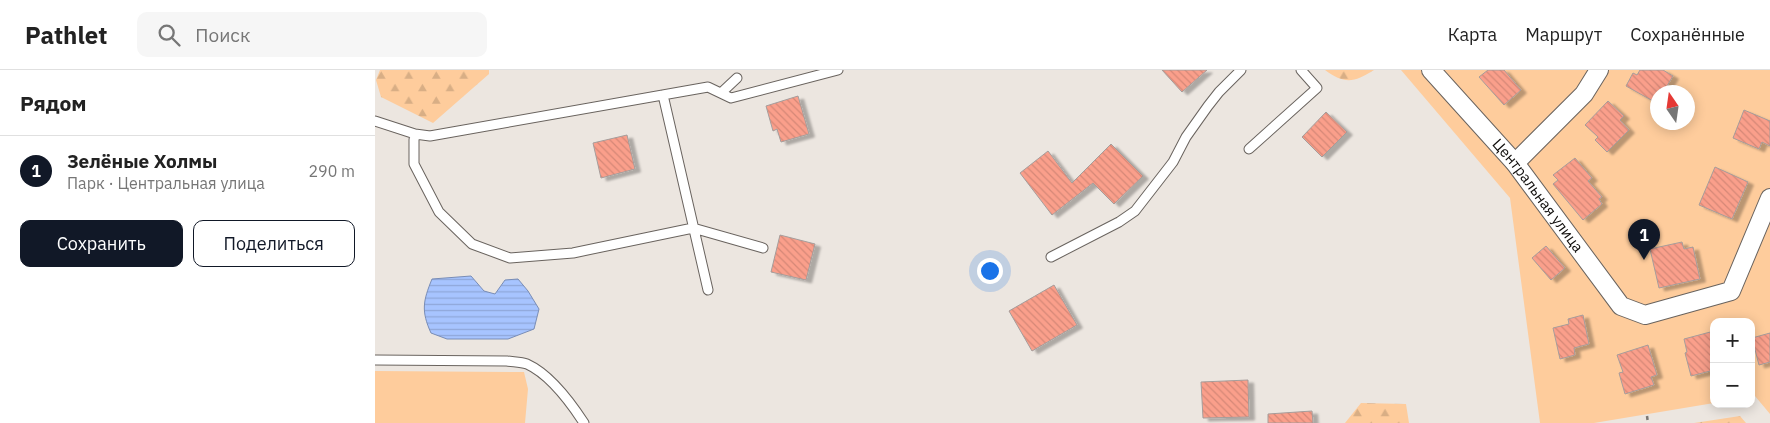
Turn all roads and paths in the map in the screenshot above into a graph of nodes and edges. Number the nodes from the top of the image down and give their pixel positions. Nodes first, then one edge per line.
1 (838, 70) edge
2 (1241, 70) edge
3 (1301, 70) edge
4 (1431, 70) edge
5 (1599, 70) edge
6 (737, 78) dead end
7 (721, 93) junction
8 (663, 94) junction
9 (375, 121) edge
10 (415, 134) junction
11 (1249, 149) dead end
12 (1515, 163) junction
13 (1770, 198) edge
14 (693, 228) junction
15 (763, 248) dead end
16 (1051, 257) dead end
17 (708, 290) dead end
18 (375, 360) edge
19 (1647, 416) dead end
20 (584, 423) edge
21 (1648, 423) edge

1 - 7 lane
2 - 16 lane
3 - 11 lane
4 - 12 street, Центральная улица
5 - 12 street
6 - 7 lane
7 - 8 lane
8 - 10 lane
8 - 14 lane
9 - 10 lane
10 - 14 lane
12 - 13 street, Центральная улица
14 - 15 lane
14 - 17 lane
18 - 20 lane
19 - 21 path

